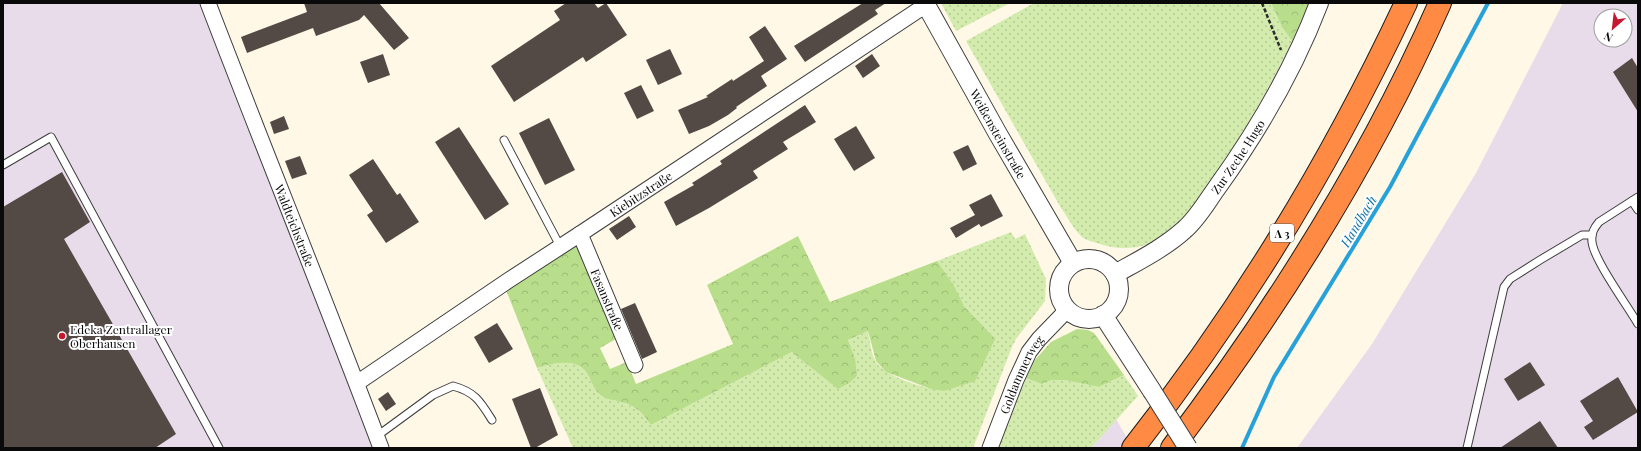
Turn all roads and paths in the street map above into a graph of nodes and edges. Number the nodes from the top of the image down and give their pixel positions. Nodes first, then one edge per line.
1 (208, 3) edge
2 (1262, 3) edge
3 (1319, 3) edge
4 (1406, 3) edge
5 (1440, 3) edge
6 (926, 4) edge
7 (1281, 50) dead end
8 (504, 140) dead end
9 (3, 164) edge
10 (1635, 199) edge
11 (1638, 210) edge
12 (580, 234) junction
13 (1592, 235) junction
14 (560, 246) junction
15 (1073, 263) junction
16 (1115, 274) junction
17 (1068, 310) junction
18 (1103, 315) junction
19 (1638, 324) edge
20 (635, 365) dead end
21 (356, 383) junction
22 (492, 420) dead end
23 (379, 442) edge
24 (219, 448) edge
25 (990, 448) edge
26 (1133, 448) edge
27 (1172, 448) edge
28 (1188, 448) edge
29 (1467, 448) edge

1 - 21 street, Waldteichstraße
2 - 7 path
3 - 16 street, Zur Zeche Hugo
4 - 26 highway, A 3
5 - 27 highway, A 3
6 - 12 street, Kiebitzstraße
6 - 15 street, Weißensteinstraße
8 - 14 lane
9 - 24 lane
10 - 11 lane
10 - 13 lane
12 - 14 street, Kiebitzstraße
12 - 20 street, Fasanstraße
13 - 19 lane
13 - 29 lane
14 - 21 street, Kiebitzstraße
15 - 16 street
15 - 17 street
16 - 18 street
17 - 18 street
17 - 25 street, Goldammerweg
18 - 28 street, bridge
21 - 23 street, Waldteichstraße
22 - 23 lane

